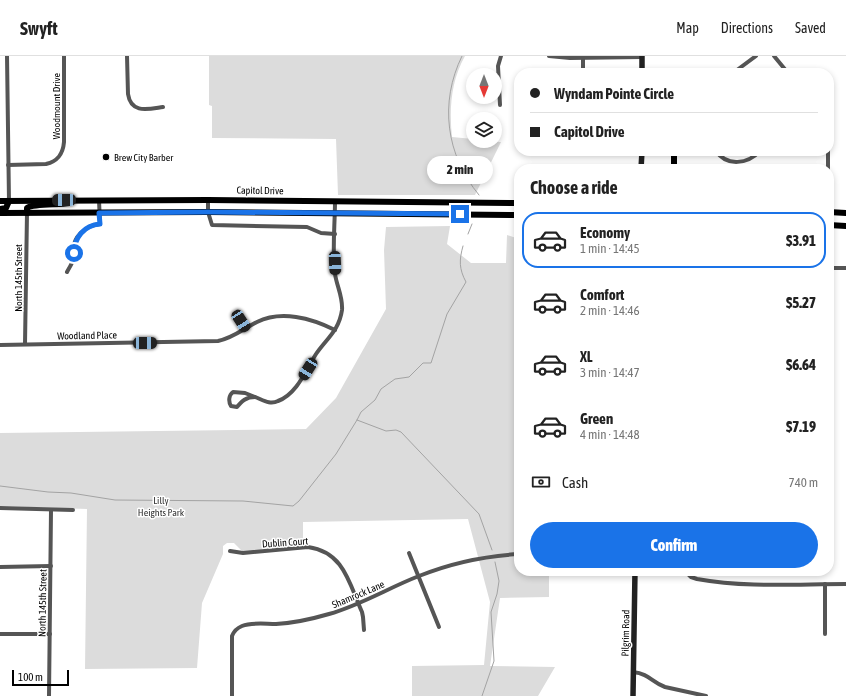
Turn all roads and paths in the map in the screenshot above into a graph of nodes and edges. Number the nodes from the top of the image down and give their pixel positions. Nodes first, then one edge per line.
1 (7, 56) edge
2 (64, 56) edge
3 (127, 56) edge
4 (501, 56) edge
5 (549, 56) edge
6 (756, 56) edge
7 (774, 56) edge
8 (583, 57) edge
9 (642, 57) edge
10 (583, 68) edge
11 (642, 68) edge
12 (740, 68) edge
13 (784, 68) edge
14 (500, 105) dead end
15 (163, 107) dead end
16 (720, 156) edge
17 (754, 156) edge
18 (8, 165) junction
19 (76, 200) junction
20 (99, 200) junction
21 (208, 200) junction
22 (0, 201) edge
23 (9, 201) junction
24 (335, 201) junction
25 (460, 202) junction
26 (514, 203) edge
27 (0, 209) edge
28 (208, 212) junction
29 (834, 212) edge
30 (0, 213) edge
31 (27, 213) junction
32 (99, 213) junction
33 (335, 213) junction
34 (846, 213) edge
35 (460, 214) junction
36 (514, 215) edge
37 (834, 225) edge
38 (846, 226) edge
39 (335, 234) junction
40 (834, 268) edge
41 (846, 268) edge
42 (67, 272) dead end
43 (237, 314) dead end
44 (246, 329) junction
45 (335, 330) junction
46 (25, 344) junction
47 (0, 345) edge
48 (255, 397) junction
49 (0, 508) edge
50 (51, 510) junction
51 (73, 510) dead end
52 (230, 551) dead end
53 (409, 552) dead end
54 (514, 554) edge
55 (50, 566) junction
56 (0, 567) edge
57 (419, 576) junction
58 (635, 576) edge
59 (690, 576) edge
60 (825, 584) junction
61 (846, 584) edge
62 (358, 604) junction
63 (439, 627) dead end
64 (364, 630) dead end
65 (0, 634) edge
66 (50, 634) junction
67 (825, 634) dead end
68 (634, 672) junction
69 (49, 696) edge
70 (232, 696) edge
71 (633, 696) edge
72 (706, 696) edge

1 - 18 street
2 - 18 street, Woodmount Drive
3 - 15 street
4 - 14 street
5 - 8 street
6 - 12 street
7 - 13 street
8 - 9 street
8 - 10 street
9 - 11 main road
16 - 17 street
18 - 23 street
19 - 20 main road, Capitol Drive
19 - 23 main road, Capitol Drive
19 - 31 main road
20 - 21 main road, Capitol Drive
20 - 32 street
21 - 24 main road, Capitol Drive
21 - 28 street
22 - 23 main road, Capitol Drive
23 - 27 main road
24 - 25 main road, Capitol Drive
24 - 33 street
25 - 26 main road, Capitol Drive
25 - 35 main road
28 - 32 main road
28 - 33 main road
28 - 39 street
29 - 34 main road
30 - 31 main road
31 - 32 main road
31 - 46 street, North 145th Street
32 - 42 street
33 - 35 main road
33 - 39 street
35 - 36 main road
37 - 38 main road
39 - 45 street
40 - 41 street
43 - 44 street
44 - 45 street, Woodland Place
44 - 46 street, Woodland Place
45 - 48 street
46 - 47 street, Woodland Place
48 - 48 street
49 - 50 street
50 - 51 street
50 - 55 street, North 145th Street
52 - 62 street, Dublin Court
53 - 57 street
54 - 57 street, Shamrock Lane
55 - 56 street
55 - 66 street, North 145th Street
57 - 62 street, Shamrock Lane
57 - 63 street
58 - 68 main road, Pilgrim Road
59 - 60 street
60 - 61 street
60 - 67 street
62 - 64 street, Dublin Court
62 - 70 street, Shamrock Lane
65 - 66 street
66 - 69 street, North 145th Street
68 - 71 main road, Pilgrim Road
68 - 72 street

